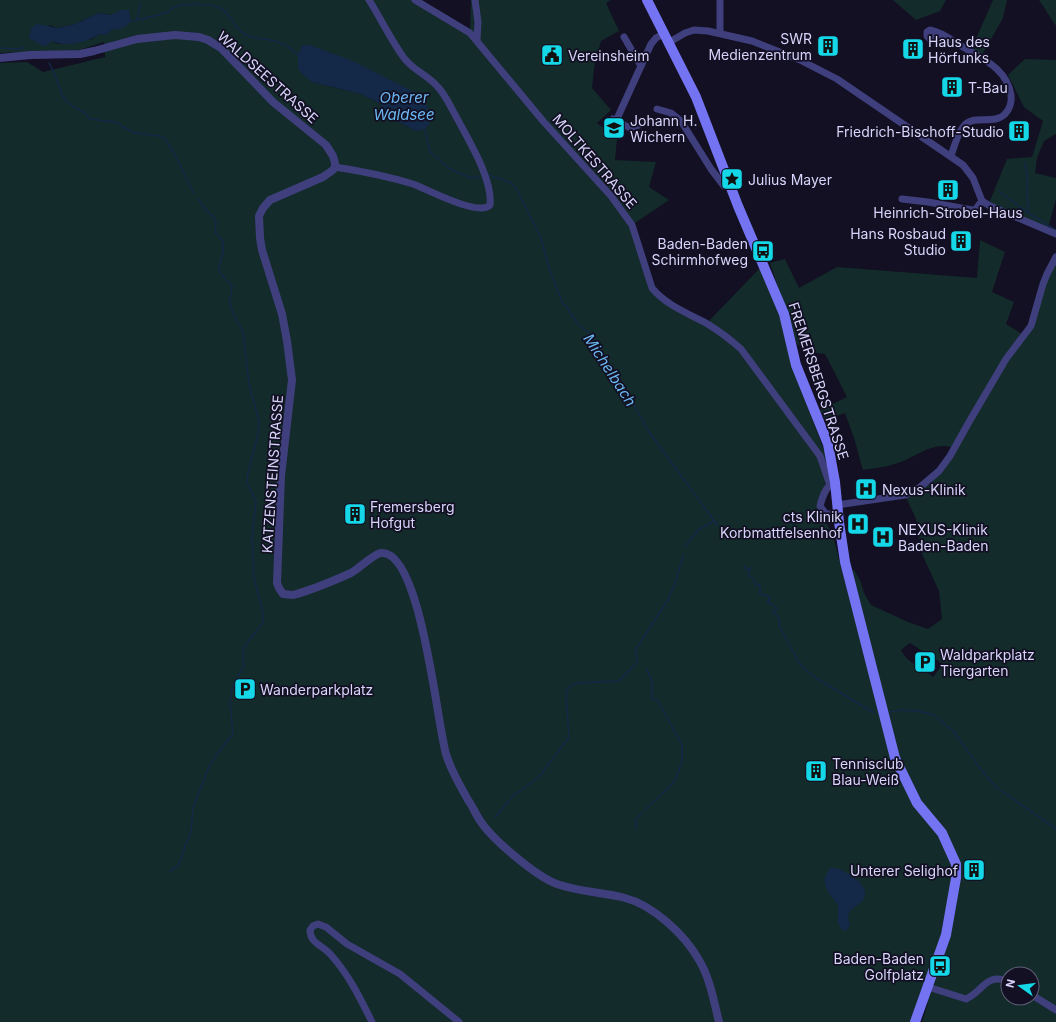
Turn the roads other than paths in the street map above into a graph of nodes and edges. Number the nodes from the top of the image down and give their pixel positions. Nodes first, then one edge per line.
1 (369, 0) edge
2 (415, 0) edge
3 (475, 0) edge
4 (647, 0) edge
5 (720, 0) edge
6 (720, 33) junction
7 (663, 34) junction
8 (943, 35) dead end
9 (624, 37) dead end
10 (477, 40) junction
11 (668, 43) junction
12 (0, 58) edge
13 (641, 66) junction
14 (657, 109) dead end
15 (639, 125) dead end
16 (951, 156) junction
17 (335, 167) junction
18 (730, 186) junction
19 (902, 198) dead end
20 (982, 201) junction
21 (1056, 234) edge
22 (1056, 257) edge
23 (832, 483) junction
24 (837, 509) junction
25 (1000, 979) edge
26 (928, 987) junction
27 (1040, 1000) edge
28 (1056, 1010) edge
29 (372, 1022) edge
30 (459, 1022) edge
31 (719, 1022) edge
32 (915, 1022) edge

1 - 17 street
2 - 10 street, MOLTKESTRASSE
3 - 10 street
4 - 7 main road, FREMERSBERGSTRASSE
5 - 6 street
6 - 11 street
6 - 16 street
7 - 11 main road, FREMERSBERGSTRASSE
7 - 13 street
8 - 16 street
9 - 13 street
10 - 23 street, MOLTKESTRASSE
11 - 18 main road, FREMERSBERGSTRASSE
12 - 17 street, WALDSEESTRASSE
13 - 15 street
14 - 18 street
16 - 20 street
17 - 31 street, KATZENSTEINSTRASSE
18 - 23 main road, FREMERSBERGSTRASSE
19 - 20 street
20 - 21 street
22 - 24 street
23 - 24 main road, FREMERSBERGSTRASSE
23 - 24 street
24 - 26 main road, FREMERSBERGSTRASSE
25 - 26 street
26 - 32 main road, FREMERSBERGSTRASSE
27 - 28 street
29 - 30 street

